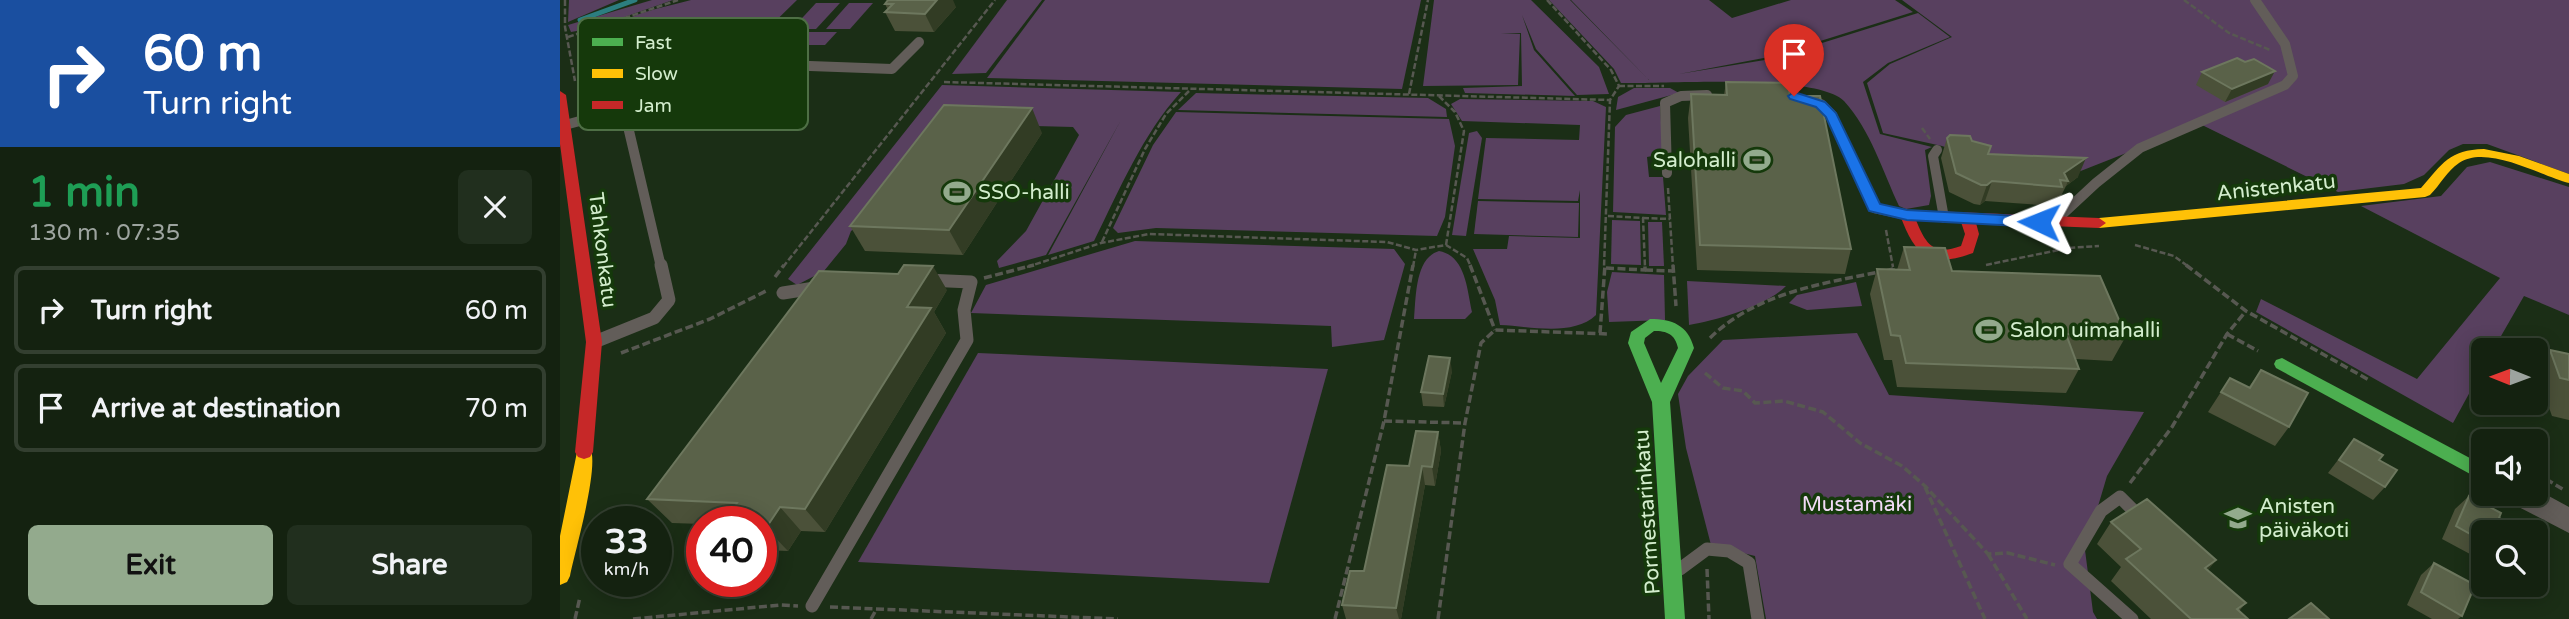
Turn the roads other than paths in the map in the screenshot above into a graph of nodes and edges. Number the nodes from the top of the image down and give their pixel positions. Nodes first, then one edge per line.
1 (2255, 0) edge
2 (919, 42) dead end
3 (808, 66) edge
4 (560, 95) edge
5 (1721, 95) edge
6 (1794, 96) edge
7 (578, 121) edge
8 (565, 125) junction
9 (629, 130) edge
10 (1937, 150) dead end
11 (1667, 173) road end
12 (2569, 179) edge
13 (1899, 214) junction
14 (569, 215) edge
15 (1944, 218) junction
16 (1968, 220) junction
17 (2053, 222) junction
18 (916, 280) edge
19 (836, 285) edge
20 (783, 293) road end
21 (593, 351) junction
22 (2281, 364) road end
23 (1661, 402) dead end
24 (2471, 467) edge
25 (2541, 506) edge
26 (2569, 521) edge
27 (2158, 534) edge
28 (1673, 574) junction
29 (560, 576) edge
30 (812, 606) road end
31 (1675, 619) edge
32 (1758, 619) edge
33 (2132, 619) edge

1 - 17 lane
2 - 3 lane
4 - 8 street, Tahkonkatu
5 - 11 lane
6 - 13 lane
7 - 8 lane
8 - 14 street, Tahkonkatu
9 - 21 lane
10 - 15 lane
12 - 17 street, Anistenkatu
13 - 15 street, Anistenkatu
13 - 16 street
14 - 21 street, Tahkonkatu
15 - 16 street, Anistenkatu
16 - 17 street, Anistenkatu
18 - 30 lane
19 - 20 lane
21 - 29 street, Tahkonkatu
22 - 24 street
23 - 28 street, Pormestarinkatu
25 - 26 street
27 - 33 lane
28 - 31 street, Pormestarinkatu
28 - 32 lane

